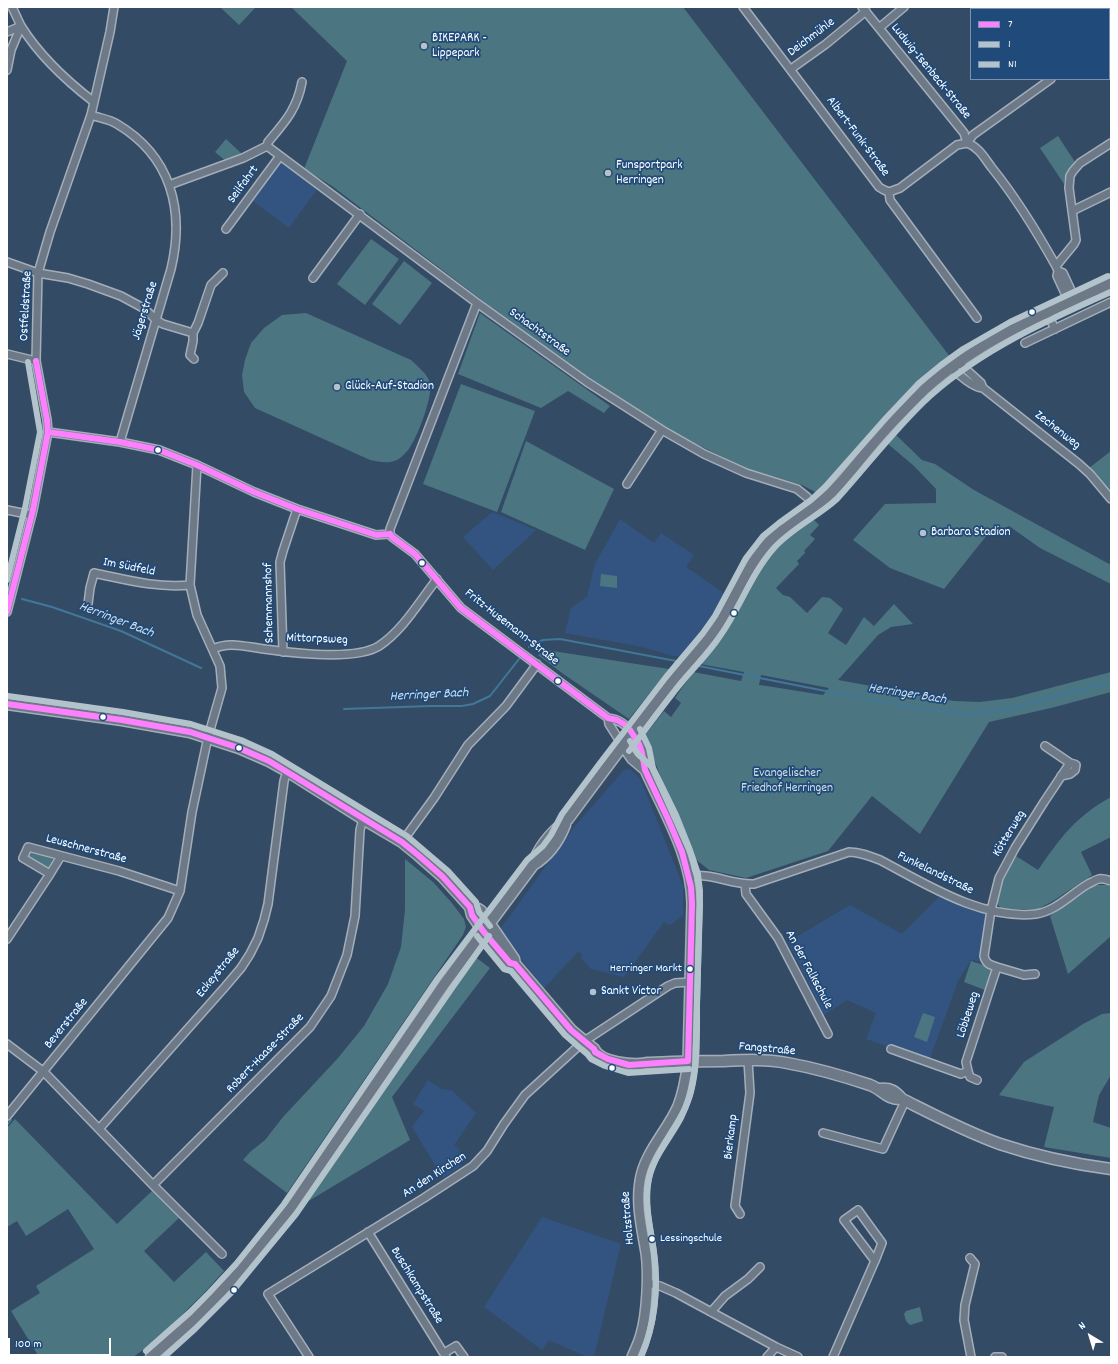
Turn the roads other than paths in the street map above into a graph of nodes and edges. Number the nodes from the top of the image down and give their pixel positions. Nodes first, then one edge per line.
1 (12, 7) edge
2 (114, 7) edge
3 (743, 7) edge
4 (904, 7) edge
5 (864, 9) edge
6 (21, 26) junction
7 (879, 28) junction
8 (7, 32) edge
9 (791, 69) junction
10 (7, 70) edge
11 (1050, 80) edge
12 (302, 82) dead end
13 (94, 102) junction
14 (91, 114) junction
15 (967, 143) junction
16 (1111, 143) edge
17 (267, 146) junction
18 (280, 156) junction
19 (169, 185) junction
20 (889, 192) junction
21 (1111, 192) edge
22 (1072, 211) junction
23 (360, 214) junction
24 (226, 229) dead end
25 (7, 262) edge
26 (1057, 268) junction
27 (38, 273) junction
28 (223, 273) dead end
29 (313, 278) dead end
30 (1111, 283) edge
31 (1072, 300) junction
32 (1111, 302) edge
33 (477, 303) junction
34 (1046, 313) junction
35 (977, 318) dead end
36 (156, 320) junction
37 (1055, 329) junction
38 (193, 333) junction
39 (1025, 343) dead end
40 (7, 354) edge
41 (194, 359) dead end
42 (36, 361) junction
43 (955, 366) junction
44 (662, 430) junction
45 (48, 432) junction
46 (120, 442) junction
47 (197, 465) junction
48 (627, 484) dead end
49 (1111, 498) edge
50 (815, 507) junction
51 (297, 509) junction
52 (7, 510) edge
53 (32, 515) junction
54 (390, 534) junction
55 (437, 579) junction
56 (190, 585) junction
57 (88, 604) dead end
58 (7, 612) edge
59 (213, 649) junction
60 (283, 652) junction
61 (537, 664) junction
62 (7, 704) edge
63 (608, 718) junction
64 (633, 733) junction
65 (208, 737) junction
66 (623, 746) junction
67 (1045, 746) dead end
68 (645, 770) junction
69 (288, 771) junction
70 (363, 819) junction
71 (402, 842) junction
72 (61, 856) junction
73 (50, 874) junction
74 (690, 876) junction
75 (1111, 881) edge
76 (745, 885) junction
77 (180, 891) junction
78 (470, 907) junction
79 (991, 910) junction
80 (490, 922) junction
81 (483, 931) junction
82 (7, 939) edge
83 (515, 964) junction
84 (997, 967) junction
85 (1035, 974) dead end
86 (690, 982) junction
87 (828, 1034) dead end
88 (584, 1042) junction
89 (7, 1044) edge
90 (891, 1049) dead end
91 (748, 1060) junction
92 (688, 1061) junction
93 (968, 1071) junction
94 (44, 1072) junction
95 (978, 1080) dead end
96 (904, 1100) junction
97 (7, 1116) edge
98 (99, 1129) junction
99 (823, 1133) dead end
100 (1111, 1169) edge
101 (153, 1185) junction
102 (740, 1214) dead end
103 (368, 1232) junction
104 (222, 1254) dead end
105 (970, 1258) dead end
106 (875, 1261) junction
107 (760, 1267) dead end
108 (647, 1283) junction
109 (711, 1312) junction
110 (776, 1347) junction
111 (445, 1355) edge
112 (151, 1357) edge
113 (309, 1357) edge
114 (464, 1357) edge
115 (632, 1357) edge
116 (767, 1357) edge
117 (798, 1357) edge
118 (833, 1357) edge
119 (970, 1357) edge
120 (995, 1357) edge
121 (1002, 1357) edge

1 - 6 street
2 - 13 street, Ostfeldstraße
3 - 9 street, Albert-Funk-Straße
4 - 7 street
5 - 7 street, Ludwig-Isenbeck-Straße
5 - 9 street, Deichmühle
6 - 8 street
6 - 10 street
6 - 13 street
7 - 15 street, Ludwig-Isenbeck-Straße
9 - 20 street, Albert-Funk-Straße
11 - 15 street
12 - 17 street
13 - 14 street, Ostfeldstraße
14 - 19 street, Jägerstraße
14 - 27 street, Ostfeldstraße
15 - 20 street
15 - 26 street, Ludwig-Isenbeck-Straße
16 - 22 street
17 - 18 street, Schachtstraße
17 - 19 street
18 - 23 street, Schachtstraße
18 - 24 street, Seilfahrt
19 - 36 street, Jägerstraße
20 - 35 street, Albert-Funk-Straße
21 - 22 street
22 - 26 street
23 - 29 street
23 - 33 street, Schachtstraße
25 - 27 street
26 - 31 street, Ludwig-Isenbeck-Straße
27 - 36 street
27 - 42 street, Ostfeldstraße
28 - 38 street
30 - 31 main road
31 - 34 main road
32 - 37 street
33 - 44 street, Schachtstraße
33 - 54 street
34 - 37 street
34 - 43 main road
36 - 38 street
36 - 46 street, Jägerstraße
37 - 39 street
38 - 41 street
40 - 42 street
42 - 45 street, Ostfeldstraße
43 - 49 street, Zechenweg
43 - 50 main road
44 - 48 street
44 - 50 street, Schachtstraße
45 - 46 street
45 - 53 street, Ostfeldstraße
46 - 47 street
47 - 51 street
47 - 56 street, Beverstraße
50 - 64 main road
51 - 54 street
51 - 60 street, Schemmannshof
52 - 53 street
53 - 58 street, Ostfeldstraße
54 - 55 street, Fritz-Husemann-Straße
55 - 60 street, Mittorpsweg
55 - 61 street, Fritz-Husemann-Straße
56 - 57 street, Im Südfeld
56 - 59 street, Beverstraße
59 - 60 street, Mittorpsweg
59 - 65 street, Beverstraße
61 - 63 street, Fritz-Husemann-Straße
61 - 71 street
62 - 65 main road
63 - 64 street, Fritz-Husemann-Straße
63 - 66 street, Fritz-Husemann-Straße
64 - 66 main road
64 - 68 street
65 - 69 main road
65 - 77 street, Beverstraße
66 - 68 street
66 - 80 main road
67 - 79 street, Kötterweg
68 - 74 street, Holzstraße
69 - 70 main road
69 - 98 street, Eckeystraße
70 - 71 main road
70 - 101 street, Robert-Haase-Straße
71 - 78 main road
72 - 73 street
72 - 73 street, Leuschnerstraße
72 - 77 street, Leuschnerstraße
73 - 82 street
74 - 76 street
74 - 86 street, Holzstraße
75 - 79 street, Funkelandstraße
76 - 79 street, Funkelandstraße
76 - 87 street, An der Falkschule
77 - 94 street, Beverstraße
78 - 80 main road, Fangstraße
78 - 81 main road, Fangstraße
79 - 84 street
80 - 81 main road
80 - 83 main road, Fangstraße
81 - 83 main road, Fangstraße
81 - 112 main road
83 - 88 main road, Fangstraße
84 - 85 street
84 - 93 street, Löbbeweg
86 - 88 street
86 - 92 street, Holzstraße
88 - 92 main road, Fangstraße
88 - 103 street, An den Kirchen
89 - 94 street
90 - 93 street
91 - 92 main road, Fangstraße
91 - 96 main road, Fangstraße
91 - 102 street, Bierkamp
92 - 108 street, Holzstraße
93 - 95 street
94 - 97 street, Beverstraße
94 - 98 street
96 - 99 street
96 - 100 main road, Fangstraße
98 - 101 street
101 - 104 street
103 - 111 street, Buschkampstraße
103 - 113 street, An den Kirchen
105 - 119 street
106 - 106 street
106 - 118 street
107 - 109 street
108 - 109 street
108 - 115 street, Holzstraße
109 - 110 street
110 - 116 street
110 - 117 street
111 - 114 street, Buschkampstraße
120 - 121 street

